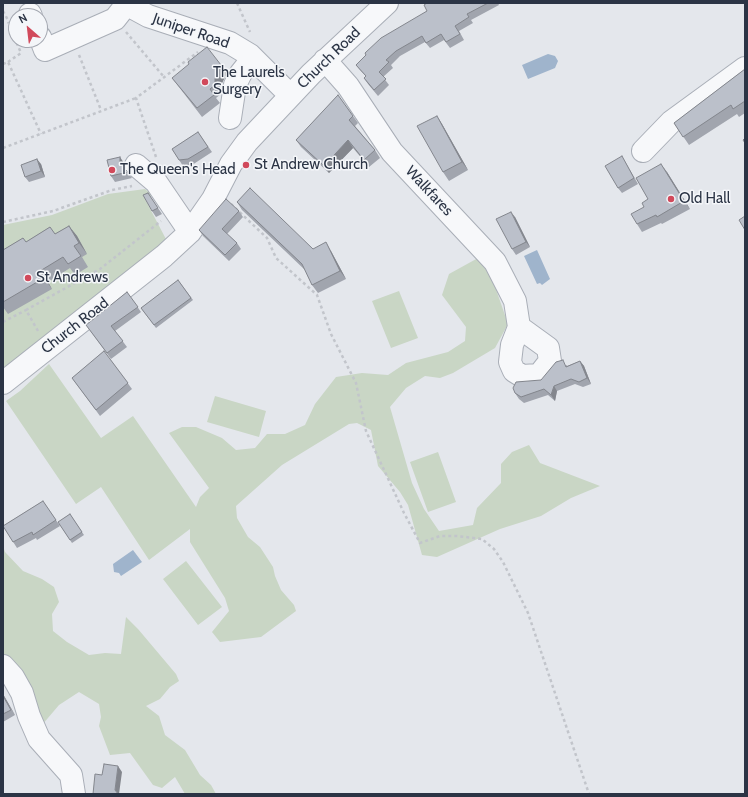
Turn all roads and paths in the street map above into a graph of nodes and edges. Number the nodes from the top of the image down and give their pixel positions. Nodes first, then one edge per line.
1 (383, 4) edge
2 (122, 9) edge
3 (3, 11) edge
4 (8, 22) edge
5 (209, 34) junction
6 (72, 38) junction
7 (19, 48) edge
8 (44, 48) edge
9 (253, 58) junction
10 (325, 60) junction
11 (8, 62) junction
12 (3, 64) edge
13 (745, 68) edge
14 (164, 77) junction
15 (290, 96) junction
16 (136, 98) junction
17 (101, 110) junction
18 (230, 118) dead end
19 (41, 134) junction
20 (3, 148) edge
21 (644, 151) dead end
22 (136, 165) dead end
23 (156, 182) junction
24 (213, 200) junction
25 (175, 212) junction
26 (3, 222) edge
27 (190, 232) junction
28 (26, 310) junction
29 (3, 322) edge
30 (519, 327) dead end
31 (48, 347) junction
32 (3, 383) edge
33 (3, 666) edge
34 (74, 794) edge
35 (589, 794) edge

1 - 10 street, Church Road
2 - 5 street, Juniper Road
2 - 6 street
2 - 14 path
3 - 4 path
5 - 9 street, Juniper Road
5 - 14 path
6 - 8 street
6 - 17 path
7 - 11 path
9 - 15 street, Juniper Road
9 - 18 street
10 - 15 street, Church Road
10 - 30 street, Walkfares
11 - 12 path
11 - 19 path
13 - 21 street
14 - 16 path
15 - 24 street, Church Road
16 - 17 path
16 - 23 path
17 - 19 path
19 - 20 path
22 - 23 street
23 - 25 street
23 - 26 path
24 - 27 street, Church Road
24 - 35 path
25 - 27 street
25 - 28 path
27 - 31 street, Church Road
28 - 29 path
28 - 31 path
31 - 32 street, Church Road
33 - 34 street

